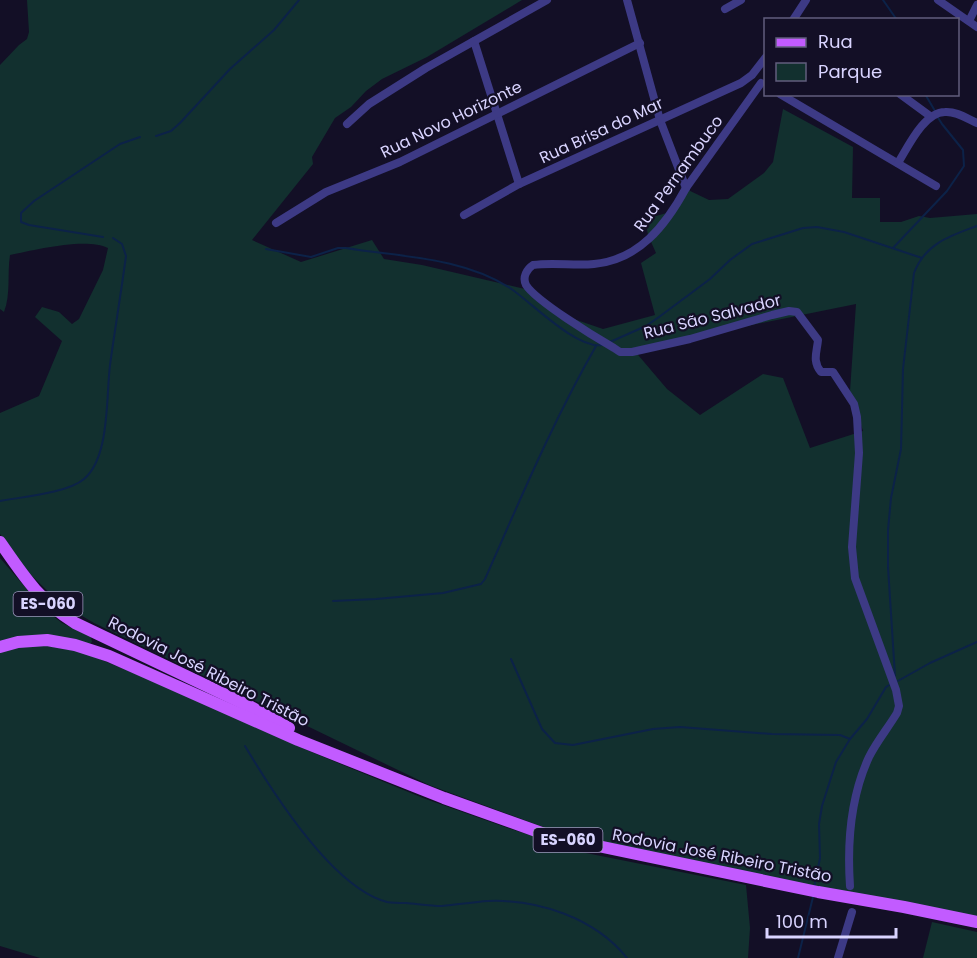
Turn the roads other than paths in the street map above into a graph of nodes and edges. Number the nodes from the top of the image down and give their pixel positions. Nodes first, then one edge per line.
1 (547, 0) edge
2 (627, 0) edge
3 (741, 0) edge
4 (806, 0) edge
5 (938, 0) edge
6 (977, 5) edge
7 (725, 9) dead end
8 (796, 18) edge
9 (973, 24) edge
10 (474, 41) junction
11 (640, 43) junction
12 (764, 58) edge
13 (752, 75) junction
14 (763, 84) edge
15 (783, 96) edge
16 (903, 96) edge
17 (498, 112) junction
18 (930, 116) junction
19 (660, 120) junction
20 (977, 123) edge
21 (347, 124) dead end
22 (897, 163) junction
23 (519, 184) junction
24 (936, 186) dead end
25 (686, 188) junction
26 (464, 215) dead end
27 (276, 223) dead end
28 (533, 265) joint
29 (0, 542) edge
30 (0, 647) edge
31 (330, 753) junction
32 (850, 885) dead end
33 (852, 912) dead end
34 (977, 922) edge
35 (838, 958) edge

1 - 10 street
2 - 11 street
3 - 7 street
4 - 8 street
5 - 9 street
6 - 9 street
10 - 17 street
10 - 21 street
11 - 17 street, Rua Novo Horizonte
11 - 19 street
12 - 13 street
13 - 14 street
13 - 19 street, Rua Brisa do Mar
14 - 25 street, Rua Pernambuco
15 - 22 street
16 - 18 street
17 - 23 street
17 - 27 street, Rua Novo Horizonte
18 - 20 street
18 - 22 street
19 - 23 street, Rua Brisa do Mar
19 - 25 street
22 - 24 street
23 - 26 street, Rua Brisa do Mar
25 - 28 street, Rua Pernambuco
28 - 32 street, Rua São Salvador
29 - 31 main road, Rodovia José Ribeiro Tristão / ES-060
30 - 31 main road, Rodovia José Ribeiro Tristão / ES-060
31 - 34 main road, Rodovia José Ribeiro Tristão / ES-060
33 - 35 street

